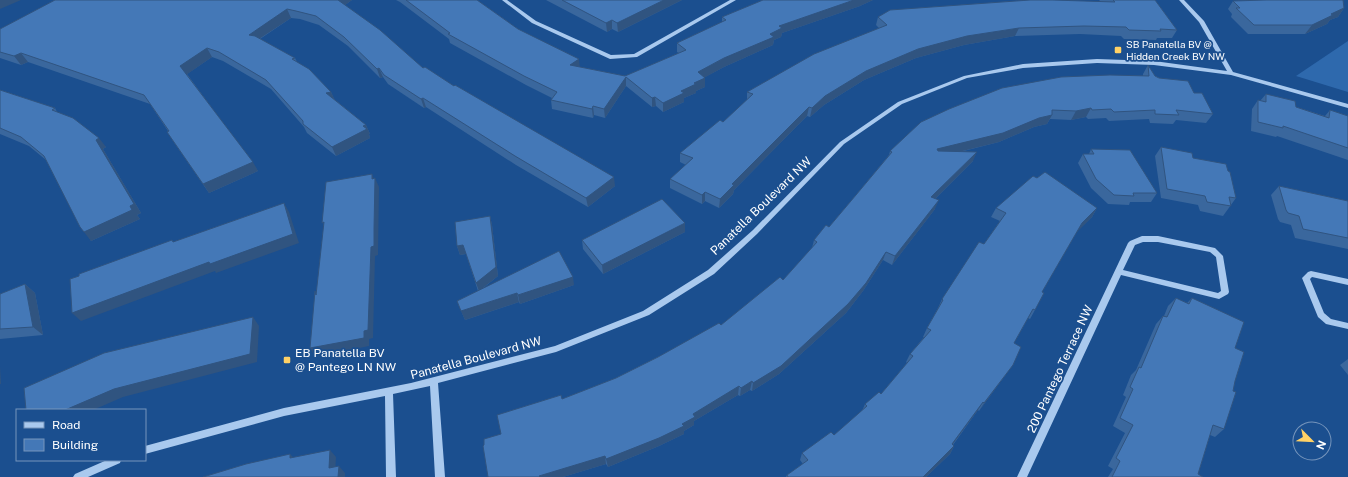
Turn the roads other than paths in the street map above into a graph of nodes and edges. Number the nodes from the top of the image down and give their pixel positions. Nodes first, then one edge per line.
1 (504, 0) edge
2 (734, 0) edge
3 (1181, 0) edge
4 (1231, 73) junction
5 (1348, 106) edge
6 (1119, 272) junction
7 (1348, 282) edge
8 (1348, 326) edge
9 (434, 381) junction
10 (389, 391) junction
11 (146, 450) edge
12 (115, 461) edge
13 (78, 477) edge
14 (391, 477) edge
15 (440, 477) edge
16 (1022, 477) edge

1 - 2 street
3 - 4 street
4 - 5 street, Panatella Boulevard NW
4 - 9 street, Panatella Boulevard NW
6 - 6 street, 200 Pantego Terrace NW
6 - 16 street, 200 Pantego Terrace NW
7 - 8 street
9 - 10 street, Panatella Boulevard NW
9 - 15 street
10 - 11 street, Panatella Boulevard NW
10 - 14 street
12 - 13 street

